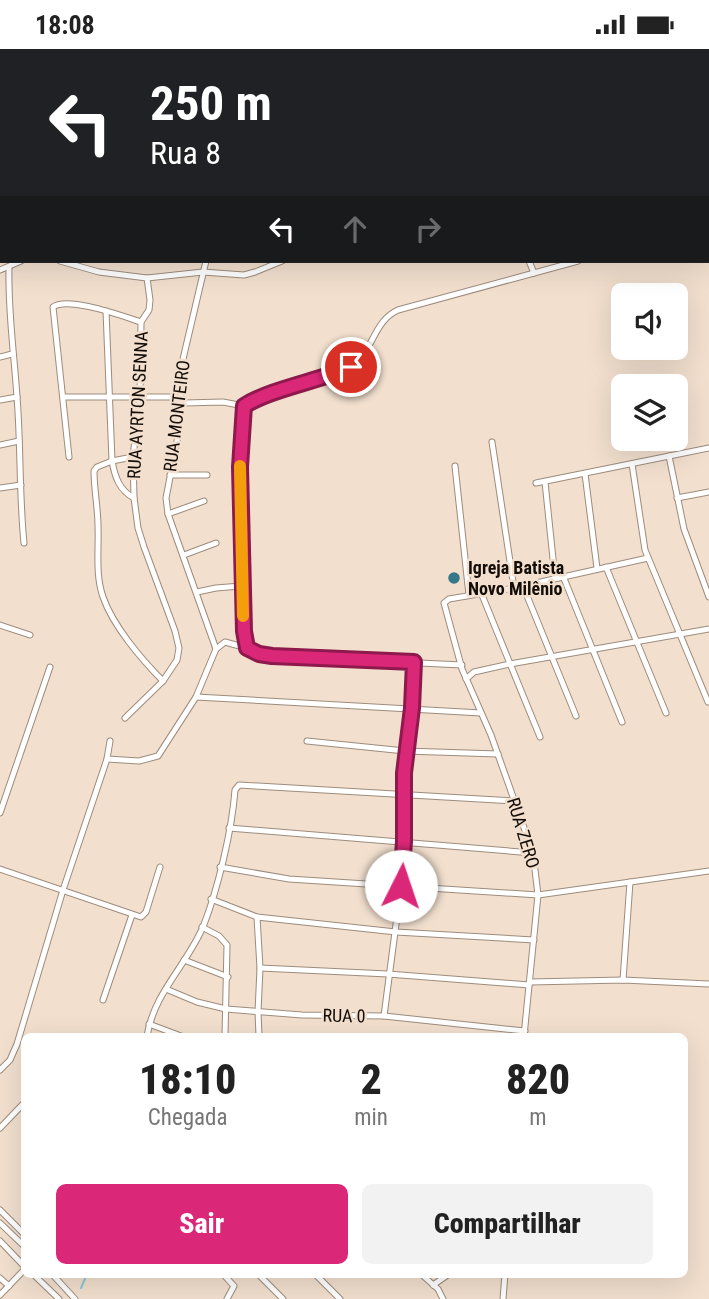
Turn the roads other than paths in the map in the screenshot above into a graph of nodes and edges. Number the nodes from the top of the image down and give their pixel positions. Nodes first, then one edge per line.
1 (18, 263) edge
2 (67, 263) edge
3 (205, 263) edge
4 (277, 263) edge
5 (530, 263) edge
6 (571, 263) edge
7 (9, 268) junction
8 (0, 270) edge
9 (203, 272) junction
10 (534, 273) junction
11 (147, 278) junction
12 (8, 310) junction
13 (106, 311) junction
14 (0, 313) edge
15 (141, 322) junction
16 (12, 354) junction
17 (0, 357) edge
18 (140, 396) junction
19 (17, 397) junction
20 (64, 397) junction
21 (108, 398) junction
22 (0, 400) edge
23 (180, 401) junction
24 (244, 406) junction
25 (19, 441) junction
26 (492, 442) dead end
27 (0, 445) edge
28 (709, 448) edge
29 (669, 456) junction
30 (69, 457) dead end
31 (133, 457) junction
32 (112, 461) junction
33 (632, 464) junction
34 (455, 466) dead end
35 (585, 474) junction
36 (170, 475) junction
37 (206, 475) dead end
38 (545, 482) junction
39 (536, 483) dead end
40 (21, 485) junction
41 (0, 488) edge
42 (709, 492) edge
43 (134, 498) junction
44 (677, 498) junction
45 (204, 501) dead end
46 (168, 514) junction
47 (24, 543) dead end
48 (216, 543) dead end
49 (184, 555) junction
50 (648, 558) junction
51 (606, 567) junction
52 (597, 568) junction
53 (563, 576) junction
54 (555, 577) junction
55 (241, 586) junction
56 (523, 586) junction
57 (514, 588) junction
58 (197, 592) junction
59 (469, 595) junction
60 (482, 595) junction
61 (709, 597) edge
62 (0, 625) edge
63 (709, 629) edge
64 (681, 634) junction
65 (30, 635) dead end
66 (636, 641) junction
67 (247, 648) junction
68 (216, 649) junction
69 (593, 649) junction
70 (552, 656) junction
71 (414, 662) junction
72 (510, 664) junction
73 (50, 667) dead end
74 (462, 667) junction
75 (474, 673) junction
76 (466, 679) junction
77 (163, 681) junction
78 (196, 697) junction
79 (708, 702) edge
80 (412, 708) junction
81 (481, 713) junction
82 (666, 713) dead end
83 (576, 716) dead end
84 (125, 718) dead end
85 (622, 722) dead end
86 (540, 737) dead end
87 (110, 741) dead end
88 (307, 741) dead end
89 (405, 751) junction
90 (498, 754) junction
91 (107, 759) junction
92 (403, 796) junction
93 (513, 801) junction
94 (0, 813) edge
95 (229, 828) junction
96 (404, 841) junction
97 (533, 853) junction
98 (160, 867) dead end
99 (220, 867) junction
100 (0, 869) edge
101 (709, 871) edge
102 (630, 882) junction
103 (401, 886) junction
104 (63, 890) junction
105 (538, 895) junction
106 (211, 899) junction
107 (132, 915) junction
108 (257, 917) junction
109 (202, 927) junction
110 (396, 932) junction
111 (534, 940) junction
112 (184, 960) junction
113 (260, 968) junction
114 (388, 974) junction
115 (228, 977) junction
116 (623, 980) junction
117 (530, 984) junction
118 (709, 985) edge
119 (166, 989) junction
120 (103, 1000) dead end
121 (226, 1009) junction
122 (258, 1012) junction
123 (384, 1016) junction
124 (149, 1024) junction
125 (147, 1033) edge
126 (173, 1033) edge
127 (225, 1033) edge
128 (260, 1033) edge
129 (524, 1033) edge
130 (17, 1044) junction
131 (21, 1048) edge
132 (0, 1070) edge
133 (21, 1106) edge
134 (0, 1128) edge
135 (0, 1210) edge
136 (0, 1223) edge
137 (21, 1231) edge
138 (0, 1241) edge
139 (21, 1244) edge
140 (21, 1265) edge
141 (21, 1272) edge
142 (0, 1278) edge
143 (37, 1278) edge
144 (56, 1278) edge
145 (227, 1278) edge
146 (261, 1278) edge
147 (319, 1278) edge
148 (425, 1278) edge
149 (443, 1278) edge
150 (505, 1278) edge
151 (433, 1285) junction
152 (9, 1286) junction
153 (0, 1295) edge
154 (59, 1299) edge
155 (75, 1299) edge
156 (228, 1299) edge
157 (283, 1299) edge
158 (340, 1299) edge
159 (443, 1299) edge
160 (503, 1299) edge

1 - 7 street
2 - 11 street
3 - 9 street, RUA MONTEIRO
4 - 9 street
5 - 10 street
6 - 10 street
7 - 8 street
7 - 12 street
9 - 11 street
9 - 23 street, RUA MONTEIRO
10 - 24 street
11 - 15 street, RUA AYRTON SENNA
12 - 14 street
12 - 16 street
13 - 15 street
13 - 20 street
13 - 21 street
15 - 18 street, RUA AYRTON SENNA
16 - 17 street
16 - 19 street
18 - 21 street
18 - 23 street
18 - 31 street, RUA AYRTON SENNA
19 - 22 street
19 - 25 street
20 - 21 street
20 - 30 street
21 - 32 street
23 - 24 street
23 - 36 street, RUA MONTEIRO
24 - 55 street
25 - 27 street
25 - 40 street
26 - 57 street
28 - 29 street
29 - 33 street
29 - 44 street
31 - 32 street
31 - 43 street, RUA AYRTON SENNA
32 - 43 street
32 - 77 street
33 - 35 street
33 - 50 street
34 - 59 street
35 - 38 street
35 - 52 street
36 - 37 street
36 - 46 street, RUA MONTEIRO
38 - 39 street
38 - 54 street
40 - 41 street
40 - 47 street
42 - 44 street
43 - 77 street, RUA AYRTON SENNA
44 - 61 street
45 - 46 street
46 - 49 street, RUA MONTEIRO
48 - 49 street
49 - 58 street, RUA MONTEIRO
50 - 51 street
50 - 64 street
51 - 52 street
51 - 66 street
52 - 53 street
53 - 54 street
53 - 69 street
54 - 56 street
55 - 58 street
55 - 67 street
56 - 57 street
56 - 70 street
57 - 60 street
58 - 68 street, RUA MONTEIRO
59 - 60 street
59 - 74 street, RUA ZERO
60 - 72 street
62 - 65 street
63 - 64 street
64 - 66 street
64 - 79 street
66 - 69 street
66 - 82 street
67 - 68 street
67 - 71 street
68 - 78 street
69 - 70 street
69 - 85 street
70 - 72 street
70 - 83 street
71 - 74 street
71 - 80 street
72 - 75 street
72 - 86 street
73 - 94 street
74 - 75 street
74 - 76 street, RUA ZERO
75 - 76 street
76 - 81 street, RUA ZERO
77 - 84 street, RUA AYRTON SENNA
78 - 80 street
78 - 91 street
80 - 81 street
80 - 89 street
81 - 90 street, RUA ZERO
87 - 91 street
88 - 89 street
89 - 90 street
89 - 92 street
90 - 93 street, RUA ZERO
91 - 104 street
92 - 93 street
92 - 95 street
92 - 96 street
93 - 97 street, RUA ZERO
95 - 96 street
95 - 99 street
96 - 97 street
96 - 103 street
97 - 105 street, RUA ZERO
98 - 107 street
99 - 103 street
99 - 106 street
100 - 104 street
101 - 102 street
102 - 105 street
102 - 116 street
103 - 105 street
103 - 110 street
104 - 107 street
104 - 130 street
105 - 111 street, RUA ZERO
106 - 108 street
106 - 109 street
107 - 120 street
108 - 110 street
108 - 113 street
109 - 112 street
109 - 115 street
110 - 111 street
110 - 114 street
111 - 117 street, RUA ZERO
112 - 115 street
112 - 119 street
113 - 114 street
113 - 122 street
114 - 117 street
114 - 123 street
115 - 121 street
116 - 117 street
116 - 118 street
117 - 129 street, RUA ZERO
119 - 121 street, RUA 0
119 - 124 street
121 - 122 street, RUA 0
121 - 127 street
122 - 123 street, RUA 0
122 - 128 street
123 - 129 street, RUA 0
124 - 125 street
124 - 126 street
130 - 131 street
130 - 132 street
133 - 134 street
135 - 137 street
136 - 139 street
138 - 140 street
141 - 152 street
142 - 152 street
143 - 154 street
144 - 155 street
145 - 156 street
146 - 157 street
147 - 158 street
148 - 151 street
149 - 151 street
150 - 160 street
151 - 159 street
152 - 153 street

